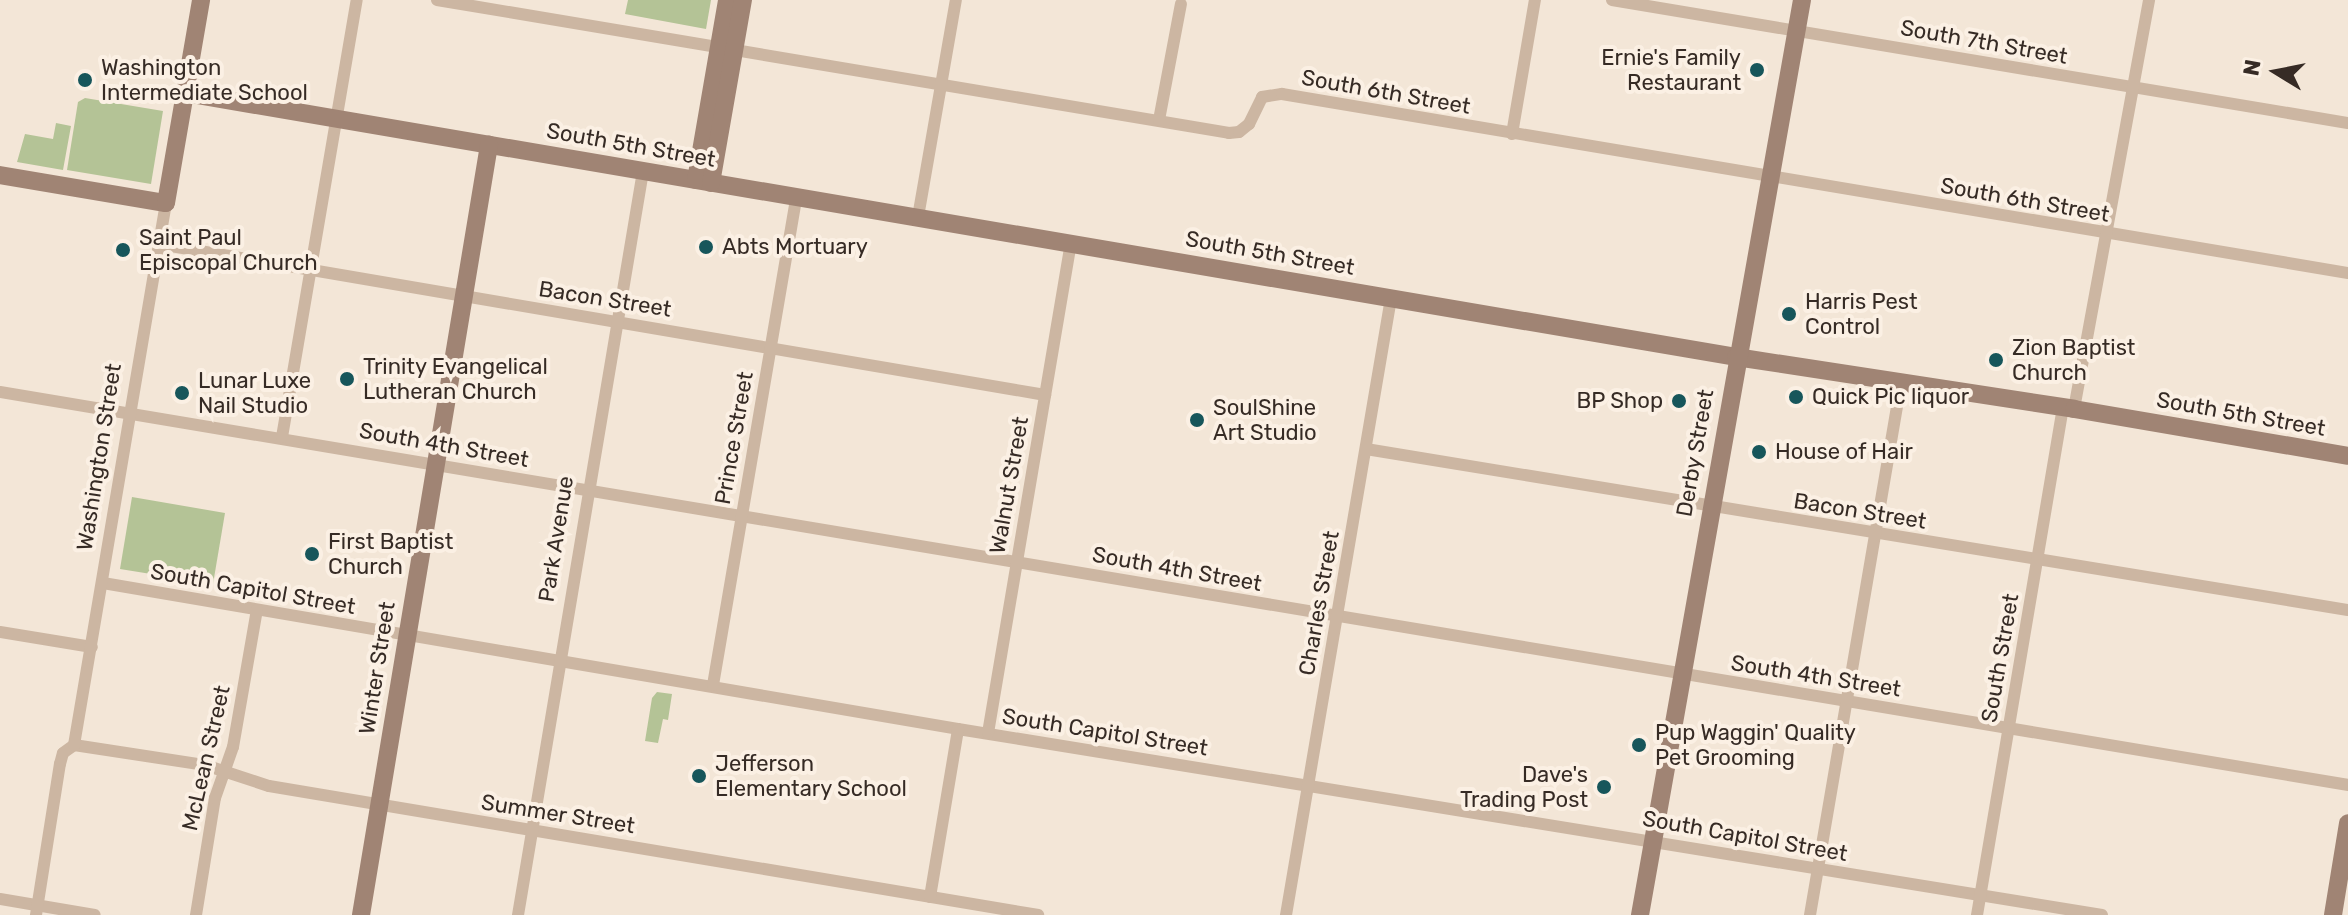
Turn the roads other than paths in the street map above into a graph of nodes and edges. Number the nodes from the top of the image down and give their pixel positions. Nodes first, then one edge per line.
1 (201, 0) edge
2 (357, 0) edge
3 (437, 0) edge
4 (727, 0) edge
5 (743, 0) edge
6 (956, 0) edge
7 (1535, 0) edge
8 (1612, 0) edge
9 (1802, 0) edge
10 (2149, 0) edge
11 (1181, 4) dead end
12 (1796, 30) junction
13 (726, 48) junction
14 (941, 84) junction
15 (2133, 87) junction
16 (185, 93) junction
17 (337, 119) junction
18 (1159, 120) junction
19 (2348, 123) edge
20 (1512, 134) junction
21 (489, 145) junction
22 (643, 171) junction
23 (0, 175) edge
24 (1769, 176) junction
25 (704, 182) junction
26 (796, 197) junction
27 (166, 203) junction
28 (918, 217) junction
29 (2106, 234) junction
30 (159, 244) junction
31 (1071, 244) junction
32 (311, 270) junction
33 (2348, 273) edge
34 (464, 296) junction
35 (1391, 298) junction
36 (617, 322) junction
37 (771, 347) junction
38 (1736, 357) junction
39 (1901, 383) junction
40 (0, 392) edge
41 (1045, 395) junction
42 (2068, 408) junction
43 (130, 413) junction
44 (282, 437) junction
45 (1366, 449) junction
46 (2348, 456) edge
47 (435, 463) junction
48 (589, 491) junction
49 (1710, 507) junction
50 (741, 517) junction
51 (1875, 534) junction
52 (2037, 559) junction
53 (1016, 562) junction
54 (103, 583) junction
55 (257, 610) junction
56 (2348, 610) edge
57 (1336, 617) junction
58 (0, 632) edge
59 (406, 635) junction
60 (92, 647) junction
61 (561, 660) junction
62 (1682, 675) junction
63 (713, 685) junction
64 (1845, 700) junction
65 (2008, 728) junction
66 (958, 729) junction
67 (988, 733) junction
68 (74, 745) junction
69 (224, 774) junction
70 (1307, 785) junction
71 (2348, 785) edge
72 (379, 805) junction
73 (2348, 823) edge
74 (533, 830) junction
75 (1653, 841) junction
76 (1817, 869) junction
77 (1979, 895) junction
78 (930, 897) junction
79 (0, 899) edge
80 (37, 910) edge
81 (1000, 912) edge
82 (95, 915) edge
83 (196, 915) edge
84 (361, 915) edge
85 (518, 915) edge
86 (1038, 915) edge
87 (1286, 915) edge
88 (1640, 915) edge
89 (1810, 915) edge
90 (1977, 915) edge
91 (2102, 915) edge
92 (2333, 915) edge

1 - 16 street, Washington Street
2 - 17 street
3 - 13 street, South 6th Street
4 - 13 street
5 - 13 street
6 - 14 street
7 - 20 street
8 - 12 street, South 7th Street
9 - 12 street, Derby Street
10 - 15 street, South Street
11 - 18 street
12 - 15 street, South 7th Street
12 - 24 street, Derby Street
13 - 14 street, South 6th Street
13 - 25 street
14 - 18 street, South 6th Street
14 - 28 street
15 - 19 street, South 7th Street
15 - 29 street, South Street
16 - 17 street, South 5th Street
16 - 27 street, Washington Street
17 - 21 street, South 5th Street
17 - 32 street
18 - 20 street, South 6th Street
20 - 24 street, South 6th Street
21 - 22 street, South 5th Street
21 - 34 street, Winter Street
22 - 25 street, South 5th Street
22 - 36 street, Park Avenue
23 - 27 street
24 - 29 street, South 6th Street
24 - 38 street, Derby Street
25 - 26 street, South 5th Street
26 - 28 street, South 5th Street
26 - 37 street, Prince Street
27 - 30 street, Washington Street
28 - 31 street, South 5th Street
29 - 33 street, South 6th Street
29 - 42 street, South Street
30 - 32 street, Bacon Street
30 - 43 street, Washington Street
31 - 35 street, South 5th Street
31 - 41 street, Walnut Street
32 - 34 street, Bacon Street
32 - 44 street
34 - 36 street, Bacon Street
34 - 47 street, Winter Street
35 - 38 street, South 5th Street
35 - 45 street, Charles Street
36 - 37 street, Bacon Street
36 - 48 street, Park Avenue
37 - 41 street, Bacon Street
37 - 50 street, Prince Street
38 - 39 street, South 5th Street
38 - 49 street, Derby Street
39 - 42 street, South 5th Street
39 - 51 street
40 - 43 street, South 4th Street
41 - 53 street, Walnut Street
42 - 46 street, South 5th Street
42 - 52 street, South Street
43 - 44 street, South 4th Street
43 - 54 street, Washington Street
44 - 47 street, South 4th Street
45 - 49 street, Bacon Street
45 - 57 street, Charles Street
47 - 48 street, South 4th Street
47 - 59 street, Winter Street
48 - 50 street, South 4th Street
48 - 61 street, Park Avenue
49 - 51 street, Bacon Street
49 - 62 street, Derby Street
50 - 53 street, South 4th Street
50 - 63 street, Prince Street
51 - 52 street, Bacon Street
51 - 64 street
52 - 56 street, Bacon Street
52 - 65 street, South Street
53 - 57 street, South 4th Street
53 - 67 street, Walnut Street
54 - 55 street, South Capitol Street
54 - 60 street, Washington Street
55 - 59 street, South Capitol Street
55 - 69 street, McLean Street
57 - 62 street, South 4th Street
57 - 70 street, Charles Street
58 - 60 street
59 - 61 street, South Capitol Street
59 - 72 street, Winter Street
60 - 68 street, Washington Street
61 - 63 street, South Capitol Street
61 - 74 street, Park Avenue
62 - 64 street, South 4th Street
62 - 75 street, Derby Street
63 - 66 street, South Capitol Street
64 - 65 street, South 4th Street
64 - 76 street
65 - 71 street, South 4th Street
65 - 77 street, South Street
66 - 67 street, South Capitol Street
66 - 78 street
67 - 70 street, South Capitol Street
68 - 69 street, Summer Street
68 - 80 street, Washington Street
69 - 72 street, Summer Street
69 - 83 street, McLean Street
70 - 75 street, South Capitol Street
70 - 87 street, Charles Street
72 - 74 street, Summer Street
72 - 84 street, Winter Street
73 - 92 street
74 - 78 street, Summer Street
74 - 85 street, Park Avenue
75 - 76 street, South Capitol Street
75 - 88 street, Derby Street
76 - 77 street, South Capitol Street
76 - 89 street
77 - 90 street, South Street
77 - 91 street, South Capitol Street
78 - 81 street, Summer Street
79 - 80 street
80 - 82 street
81 - 86 street, Summer Street

